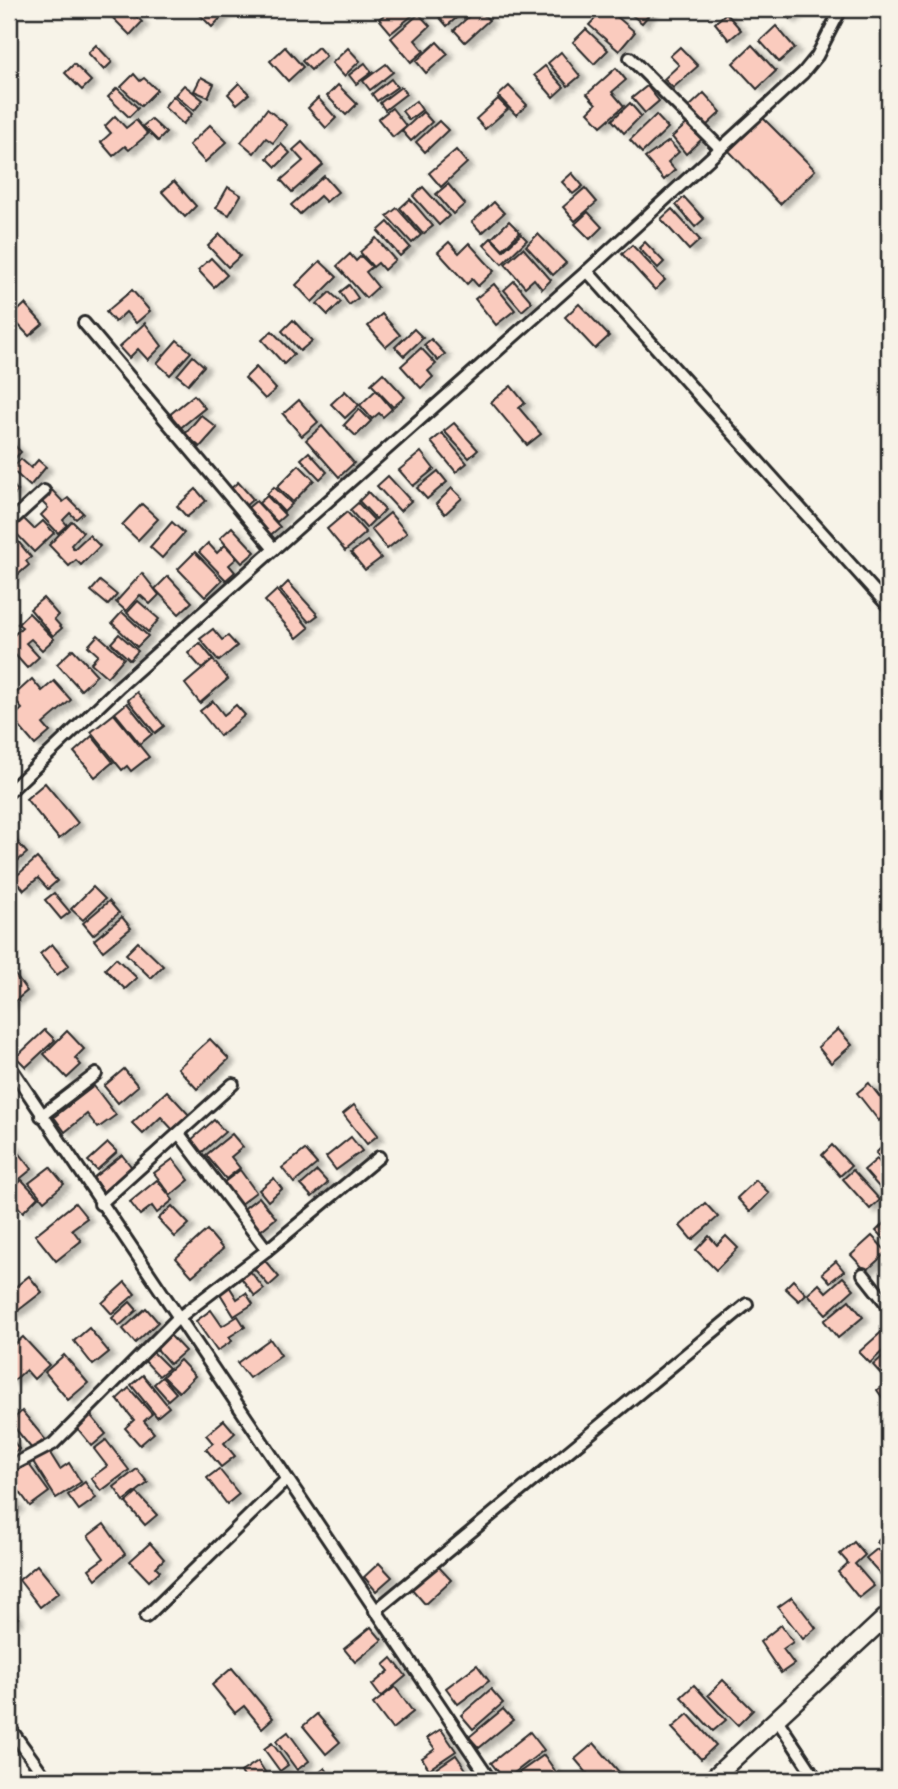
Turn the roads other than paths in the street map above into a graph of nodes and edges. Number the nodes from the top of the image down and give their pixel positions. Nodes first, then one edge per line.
1 (841, 9) edge
2 (630, 58) dead end
3 (720, 148) junction
4 (587, 271) junction
5 (84, 323) dead end
6 (44, 491) dead end
7 (9, 523) edge
8 (274, 549) junction
9 (889, 607) edge
10 (9, 792) edge
11 (9, 1065) edge
12 (96, 1074) dead end
13 (233, 1084) dead end
14 (41, 1116) junction
15 (180, 1135) junction
16 (379, 1157) dead end
17 (100, 1204) junction
18 (267, 1250) junction
19 (863, 1274) dead end
20 (747, 1304) dead end
21 (889, 1307) edge
22 (177, 1319) junction
23 (9, 1467) edge
24 (286, 1480) junction
25 (375, 1611) junction
26 (889, 1614) edge
27 (146, 1617) dead end
28 (776, 1718) junction
29 (9, 1727) edge
30 (47, 1780) edge
31 (490, 1780) edge
32 (711, 1780) edge
33 (817, 1780) edge

1 - 3 street
2 - 3 street
3 - 4 street
4 - 8 street
4 - 9 street
5 - 8 street
6 - 7 street
8 - 10 street
11 - 14 street
12 - 14 street
13 - 15 street
14 - 17 street
15 - 17 street
15 - 18 street
16 - 18 street
17 - 22 street
18 - 22 street
19 - 21 street
20 - 25 street
22 - 23 street
22 - 24 street
24 - 25 street
24 - 27 street
25 - 31 street
26 - 28 street
28 - 32 street
28 - 33 street
29 - 30 street

